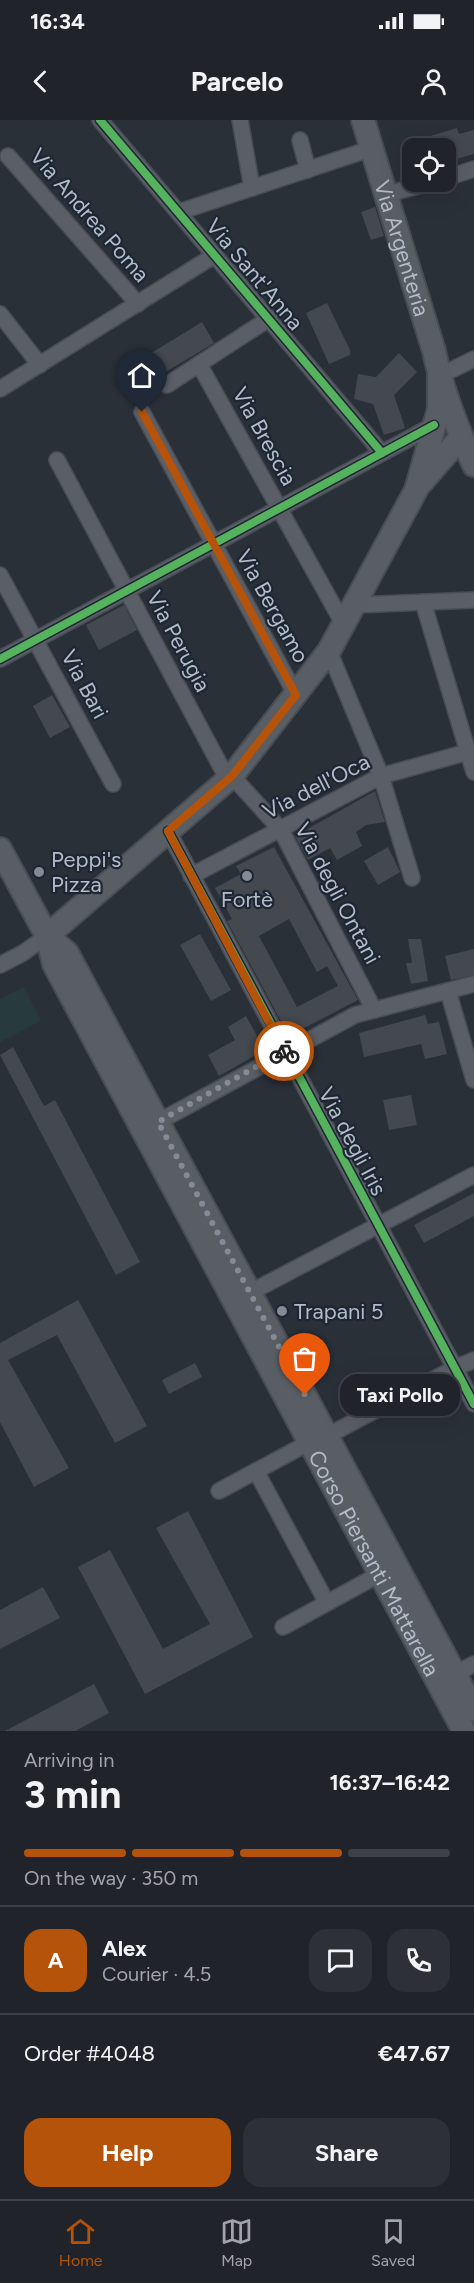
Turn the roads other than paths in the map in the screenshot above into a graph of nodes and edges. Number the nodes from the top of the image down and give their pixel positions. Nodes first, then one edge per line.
1 (100, 120) edge
2 (240, 120) edge
3 (363, 120) edge
4 (300, 140) dead end
5 (370, 149) junction
6 (8, 156) dead end
7 (474, 169) edge
8 (308, 170) junction
9 (456, 175) edge
10 (252, 189) junction
11 (402, 190) edge
12 (384, 195) junction
13 (179, 212) junction
14 (215, 255) junction
15 (138, 304) junction
16 (0, 314) edge
17 (270, 318) junction
18 (474, 359) edge
19 (199, 364) junction
20 (39, 365) junction
21 (439, 376) junction
22 (167, 385) dead end
23 (0, 390) edge
24 (142, 412) dead end
25 (434, 425) junction
26 (461, 437) junction
27 (382, 453) junction
28 (57, 460) dead end
29 (474, 463) edge
30 (416, 490) junction
31 (279, 509) junction
32 (214, 544) junction
33 (0, 575) edge
34 (127, 591) junction
35 (474, 600) edge
36 (423, 602) junction
37 (355, 605) junction
38 (344, 625) junction
39 (35, 640) junction
40 (329, 651) junction
41 (0, 659) edge
42 (296, 695) junction
43 (468, 752) junction
44 (474, 772) edge
45 (381, 777) junction
46 (230, 778) junction
47 (113, 784) dead end
48 (281, 830) junction
49 (168, 831) junction
50 (0, 849) edge
51 (191, 876) junction
52 (412, 878) dead end
53 (47, 936) junction
54 (0, 965) edge
55 (474, 984) edge
56 (448, 991) junction
57 (374, 1010) junction
58 (285, 1052) junction
59 (474, 1080) edge
60 (158, 1122) junction
61 (474, 1175) edge
62 (179, 1179) junction
63 (377, 1226) junction
64 (251, 1292) junction
65 (474, 1360) edge
66 (455, 1368) junction
67 (474, 1404) edge
68 (318, 1439) junction
69 (256, 1471) junction
70 (219, 1491) dead end
71 (380, 1574) junction
72 (327, 1603) junction
73 (283, 1627) dead end
74 (464, 1669) edge
75 (474, 1710) edge
76 (464, 1731) edge

1 - 13 street, Via Sant'Anna
2 - 10 street
3 - 5 main road, Via Argenteria
4 - 8 street
5 - 8 street
5 - 12 main road, Via Argenteria
6 - 15 street, Via Andrea Poma
7 - 9 street
8 - 10 street
10 - 13 street
11 - 12 street
12 - 21 main road, Via Argenteria
13 - 14 street, Via Sant'Anna
14 - 15 street
14 - 17 street, Via Sant'Anna
15 - 20 street
16 - 20 street
17 - 19 street
17 - 27 street, Via Sant'Anna
18 - 21 street
19 - 22 street
19 - 31 street, Via Brescia
20 - 23 street
21 - 25 main road
21 - 26 main road
24 - 32 street, Via Bergamo
25 - 27 street
25 - 30 main road
26 - 29 main road
26 - 30 main road
27 - 31 street
28 - 34 street, Via Perugia
30 - 37 main road
31 - 32 street
31 - 38 street, Via Brescia
32 - 34 street
32 - 42 street, Via Bergamo
33 - 39 street, Via Bari
34 - 39 street
34 - 46 street, Via Perugia
35 - 36 street
36 - 37 street
36 - 43 street
37 - 38 main road
38 - 40 main road
39 - 41 street
39 - 47 street, Via Bari
40 - 42 main road
40 - 45 street
42 - 46 main road
43 - 44 street
43 - 45 street, Via dell'Oca
45 - 48 street, Via dell'Oca
45 - 52 street
46 - 48 street, Via degli Ontani
46 - 49 main road
48 - 51 street, Via dell'Oca
48 - 57 street, Via degli Ontani
49 - 51 street, Via degli Iris
49 - 53 main road
50 - 53 main road
51 - 58 street, Via degli Iris
53 - 54 street
53 - 60 main road, Corso Piersanti Mattarella
53 - 62 main road, Corso Piersanti Mattarella
55 - 56 street
56 - 57 street
56 - 59 street
57 - 58 street
58 - 60 street
58 - 63 street, Via degli Iris
60 - 62 main road, Corso Piersanti Mattarella
61 - 63 street
62 - 64 main road, Corso Piersanti Mattarella
62 - 68 main road, Corso Piersanti Mattarella
63 - 64 street
63 - 66 street, Via degli Iris
64 - 68 main road, Corso Piersanti Mattarella
65 - 66 street
66 - 67 street, Via degli Iris
66 - 68 street
68 - 69 street
68 - 71 main road, Corso Piersanti Mattarella
68 - 74 main road, Corso Piersanti Mattarella
69 - 70 street
69 - 72 street
71 - 72 street
71 - 76 main road, Corso Piersanti Mattarella
72 - 73 street
74 - 75 main road, Corso Piersanti Mattarella

